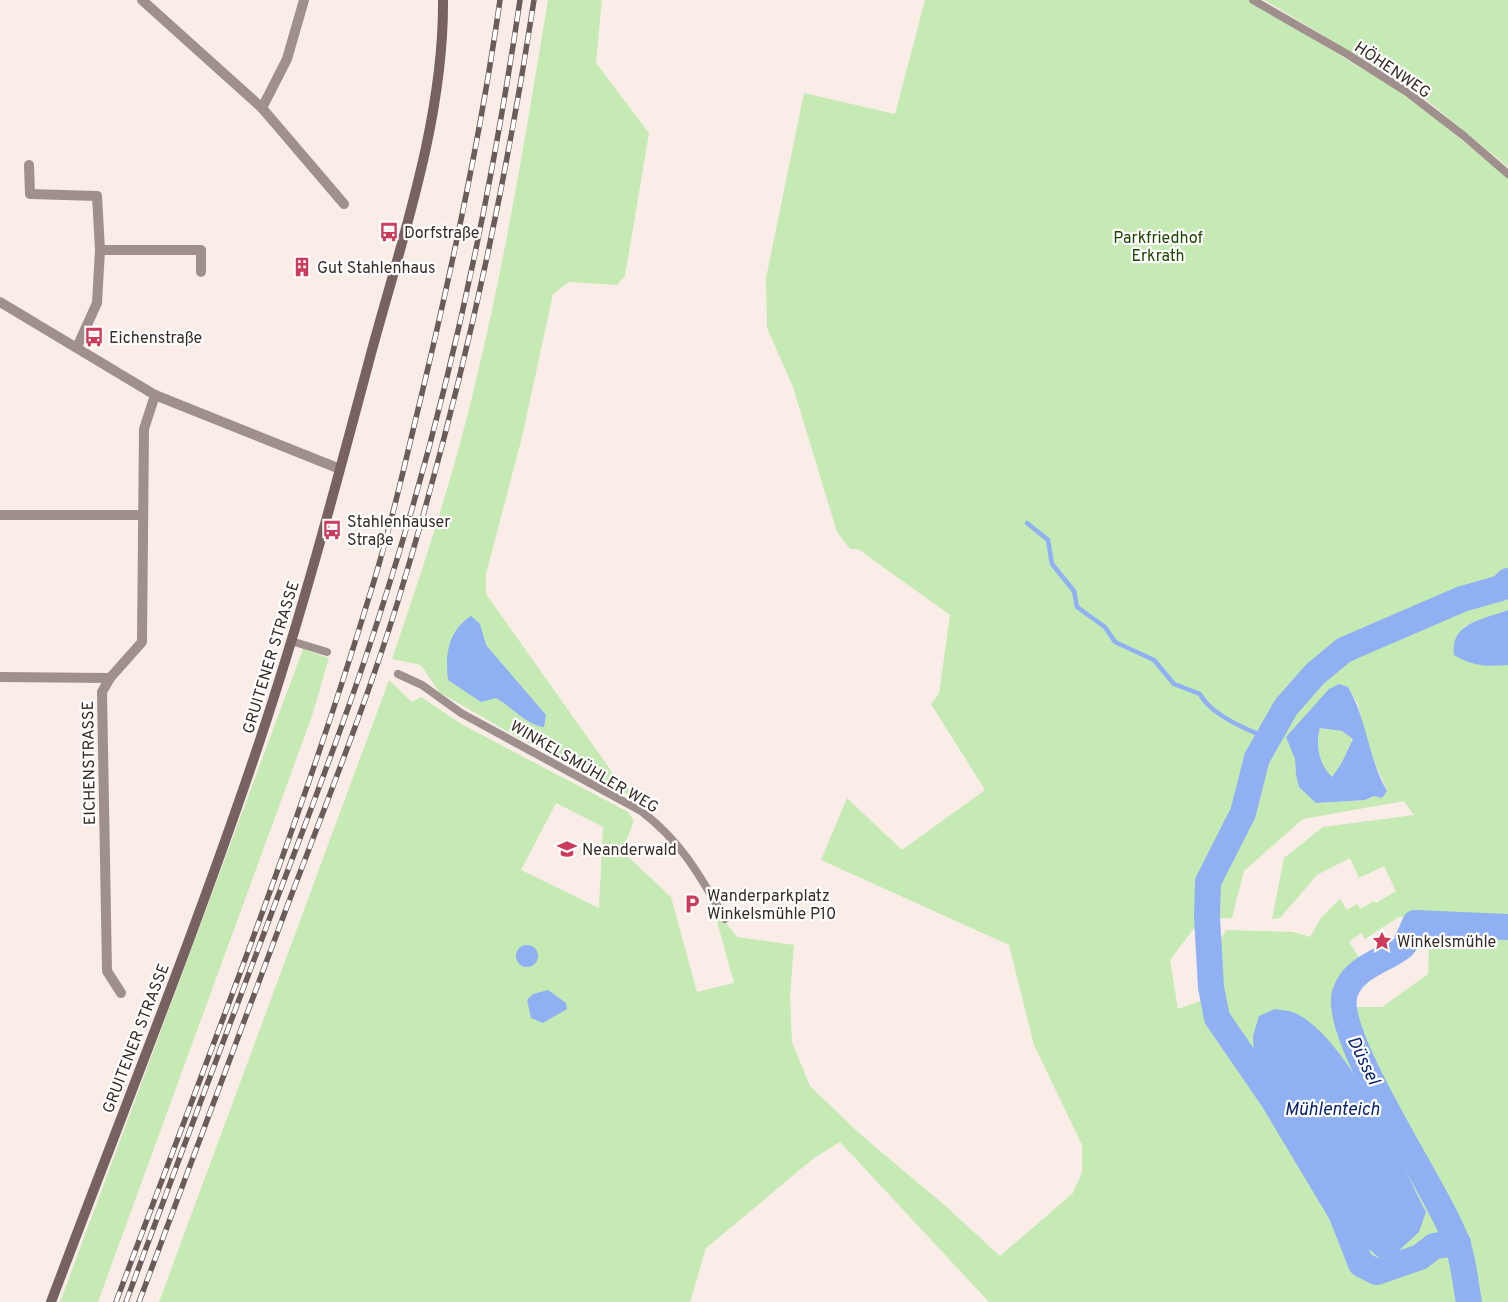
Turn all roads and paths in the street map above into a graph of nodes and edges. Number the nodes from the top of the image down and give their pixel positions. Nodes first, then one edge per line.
1 (142, 0) edge
2 (304, 0) edge
3 (443, 0) edge
4 (1254, 0) edge
5 (262, 108) junction
6 (29, 165) dead end
7 (1508, 174) edge
8 (344, 204) dead end
9 (100, 250) junction
10 (201, 272) dead end
11 (0, 302) edge
12 (77, 347) junction
13 (155, 395) junction
14 (340, 469) junction
15 (143, 514) junction
16 (0, 515) edge
17 (291, 641) junction
18 (327, 652) dead end
19 (398, 674) dead end
20 (0, 677) edge
21 (110, 678) junction
22 (725, 919) dead end
23 (121, 993) dead end
24 (51, 1302) edge

1 - 5 street
2 - 5 street
3 - 14 main road, GRUITENER STRASSE
4 - 7 lane, HÖHENWEG
5 - 8 street
6 - 9 street
9 - 10 street
9 - 12 street
11 - 12 street
12 - 13 street
13 - 14 street
13 - 15 street, EICHENSTRASSE
14 - 17 main road, GRUITENER STRASSE
15 - 16 street
15 - 21 street, EICHENSTRASSE
17 - 18 lane
17 - 24 main road, GRUITENER STRASSE
19 - 22 lane, WINKELSMÜHLER WEG
20 - 21 street
21 - 23 street, EICHENSTRASSE

